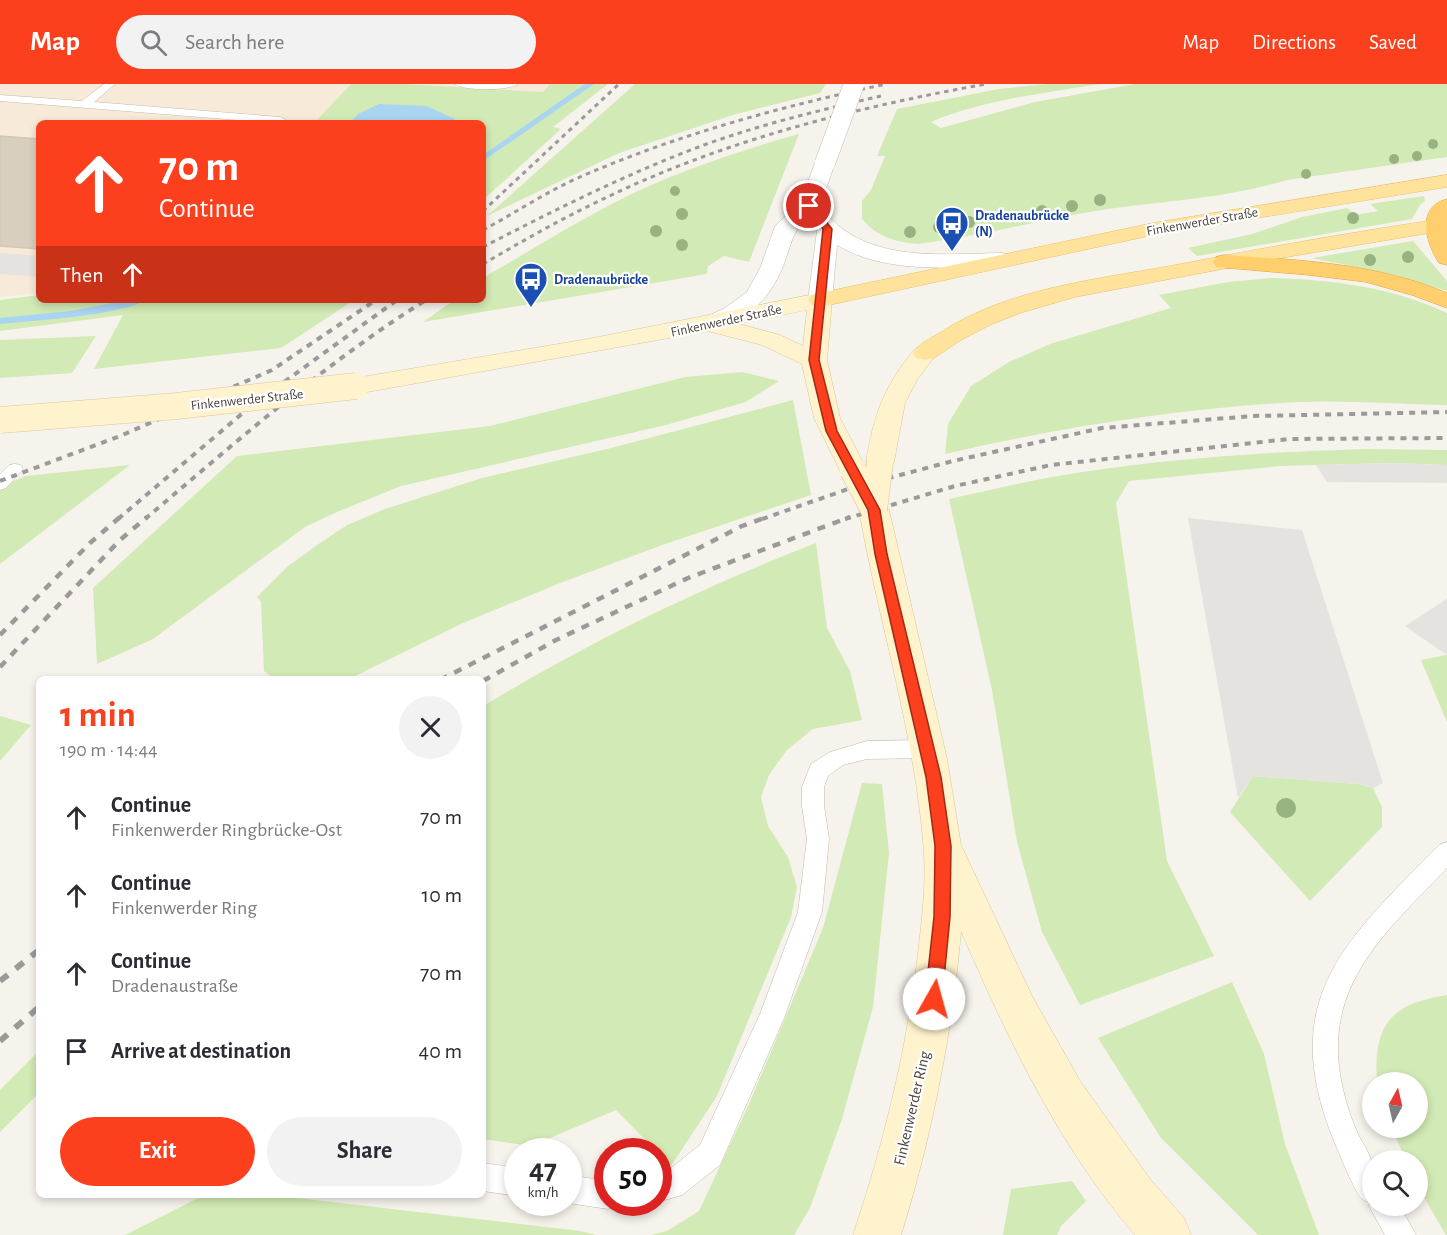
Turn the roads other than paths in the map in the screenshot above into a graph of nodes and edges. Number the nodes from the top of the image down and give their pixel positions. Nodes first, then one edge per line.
1 (110, 84) edge
2 (460, 84) edge
3 (513, 84) edge
4 (854, 84) edge
5 (0, 98) edge
6 (85, 104) junction
7 (280, 120) dead end
8 (1447, 181) edge
9 (1447, 204) edge
10 (809, 206) junction
11 (1442, 224) edge
12 (828, 229) junction
13 (1447, 258) edge
14 (1002, 260) junction
15 (1224, 261) junction
16 (820, 300) junction
17 (1447, 301) edge
18 (710, 324) junction
19 (814, 360) junction
20 (0, 420) edge
21 (15, 468) dead end
22 (0, 484) edge
23 (874, 510) junction
24 (927, 749) junction
25 (943, 846) junction
26 (1447, 852) edge
27 (1362, 1169) edge
28 (486, 1177) edge
29 (504, 1180) edge
30 (672, 1185) edge
31 (1390, 1216) edge
32 (877, 1235) edge
33 (1167, 1235) edge
34 (1402, 1235) edge

1 - 6 lane
2 - 3 lane
4 - 10 street, bridge
5 - 6 lane
6 - 7 lane
8 - 14 main road, Finkenwerder Straße
9 - 11 highway
10 - 12 street
10 - 18 street
11 - 13 highway
11 - 15 main road
12 - 14 street
12 - 16 street
14 - 16 main road, Finkenwerder Straße
15 - 17 highway
15 - 23 main road, bridge
16 - 18 main road, Finkenwerder Straße
16 - 19 main road
18 - 19 main road
18 - 20 main road, Finkenwerder Straße, bridge
19 - 23 main road, bridge
21 - 22 lane
23 - 24 main road, Finkenwerder Ring
24 - 25 main road, Finkenwerder Ring
24 - 30 lane
25 - 32 main road, Finkenwerder Ring
25 - 33 main road
26 - 27 lane
28 - 29 lane
31 - 34 lane

